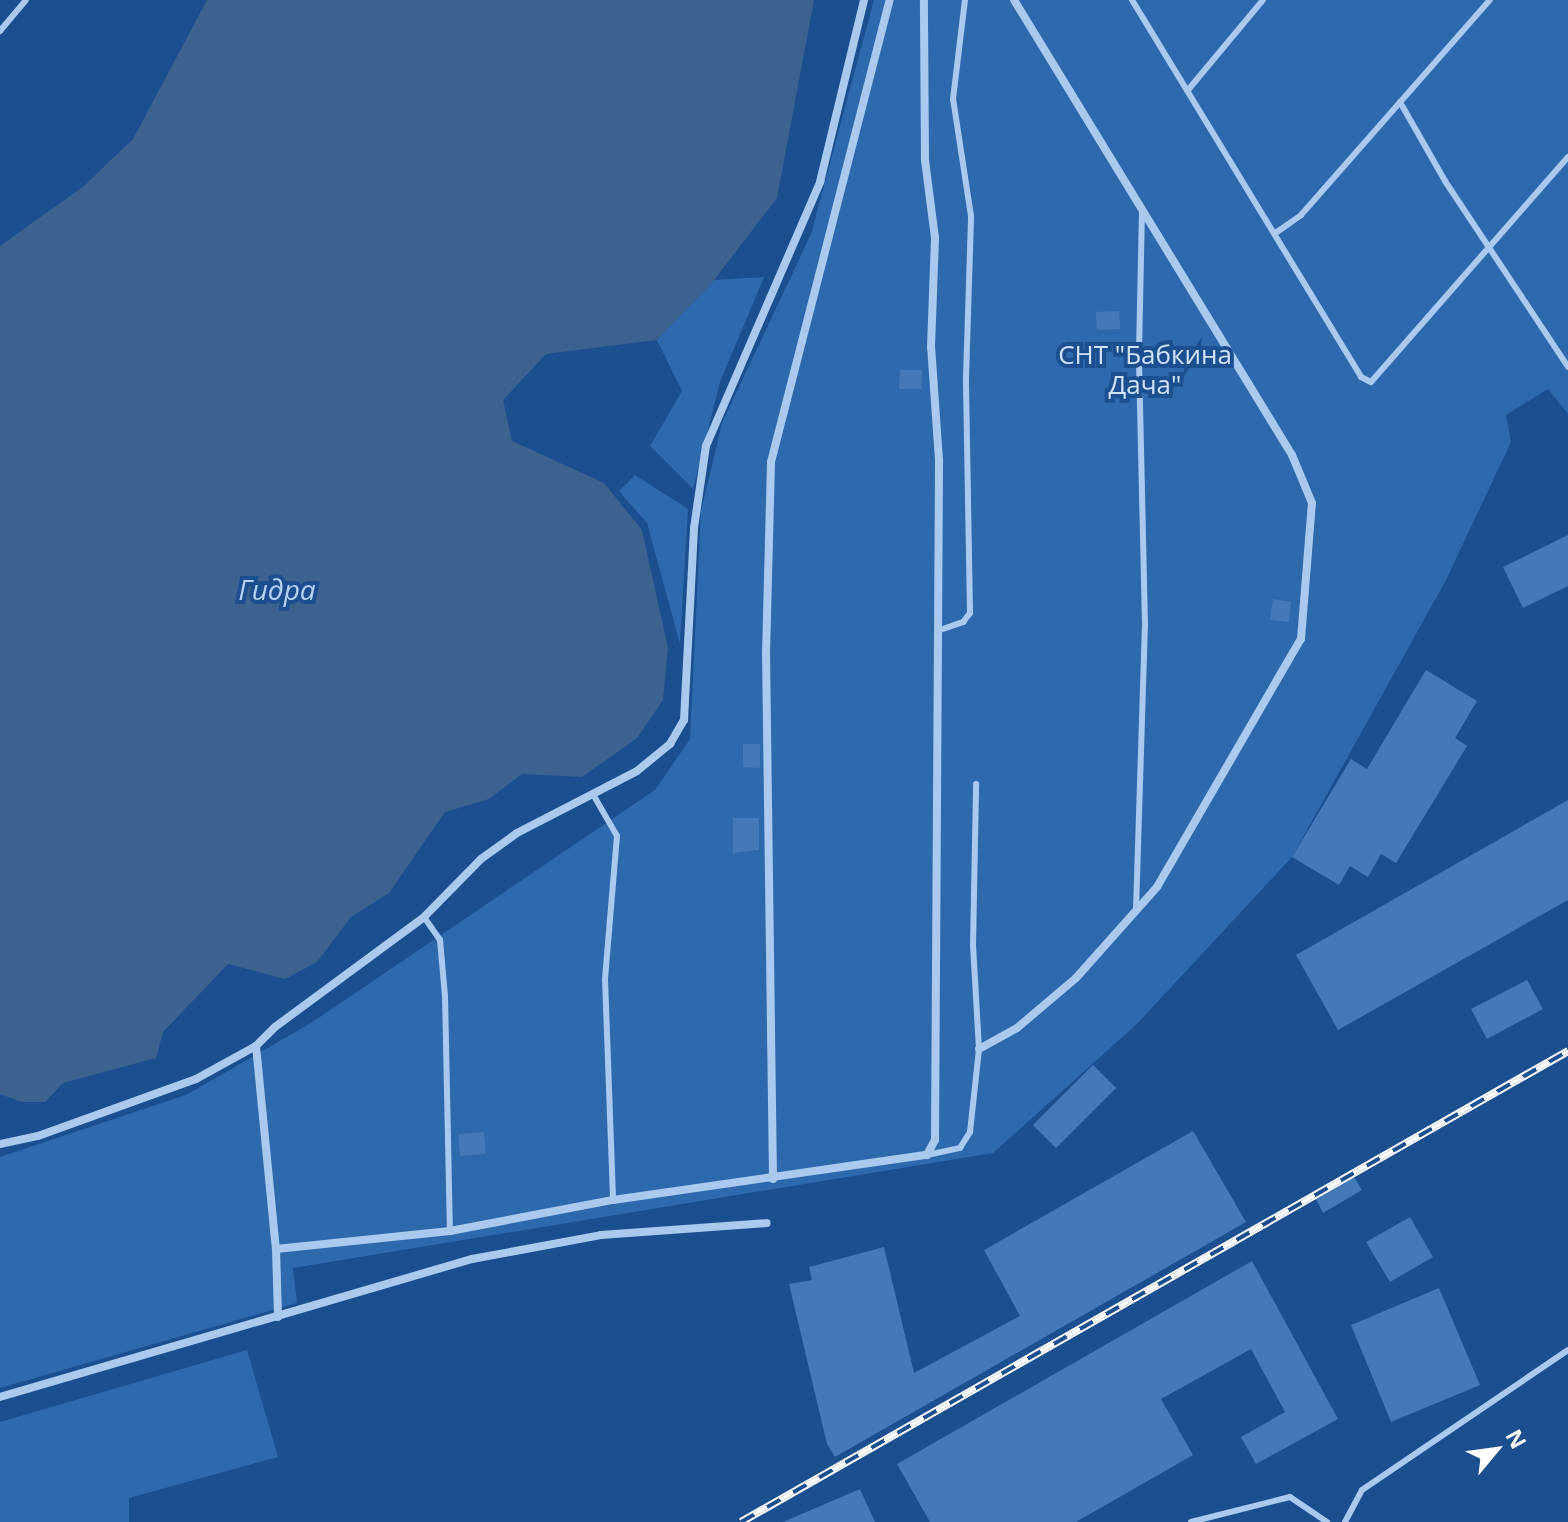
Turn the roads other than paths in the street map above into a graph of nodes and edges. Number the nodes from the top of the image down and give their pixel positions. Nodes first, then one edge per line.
1 (26, 0) edge
2 (864, 0) edge
3 (890, 0) edge
4 (924, 0) edge
5 (965, 0) edge
6 (1014, 0) edge
7 (1132, 0) edge
8 (1263, 0) edge
9 (1490, 0) edge
10 (0, 31) edge
11 (1188, 90) junction
12 (1400, 102) junction
13 (1568, 157) edge
14 (1142, 210) junction
15 (1277, 232) junction
16 (1490, 248) junction
17 (1568, 367) edge
18 (937, 631) junction
19 (976, 784) dead end
20 (594, 796) junction
21 (1136, 910) junction
22 (424, 917) junction
23 (256, 1046) junction
24 (979, 1049) junction
25 (0, 1144) edge
26 (927, 1155) junction
27 (773, 1179) junction
28 (613, 1200) junction
29 (767, 1223) dead end
30 (450, 1231) junction
31 (276, 1249) junction
32 (278, 1317) junction
33 (1568, 1350) edge
34 (0, 1397) edge
35 (1191, 1522) edge
36 (1327, 1522) edge
37 (1345, 1522) edge

1 - 10 lane
2 - 20 street
3 - 27 street
4 - 18 street
5 - 18 lane
6 - 14 street
7 - 11 lane
8 - 11 lane
9 - 12 lane
11 - 15 lane
12 - 15 lane
12 - 16 lane
13 - 16 lane
14 - 21 lane
14 - 21 street
15 - 16 lane
16 - 17 lane
18 - 26 street
19 - 24 lane
20 - 22 street
20 - 28 lane
21 - 24 street
22 - 23 street
22 - 30 lane
23 - 25 street
23 - 31 street
24 - 26 lane
26 - 27 street
27 - 28 street
28 - 30 street
29 - 32 street
30 - 31 street
31 - 32 street
32 - 34 street
33 - 37 lane
35 - 36 lane

